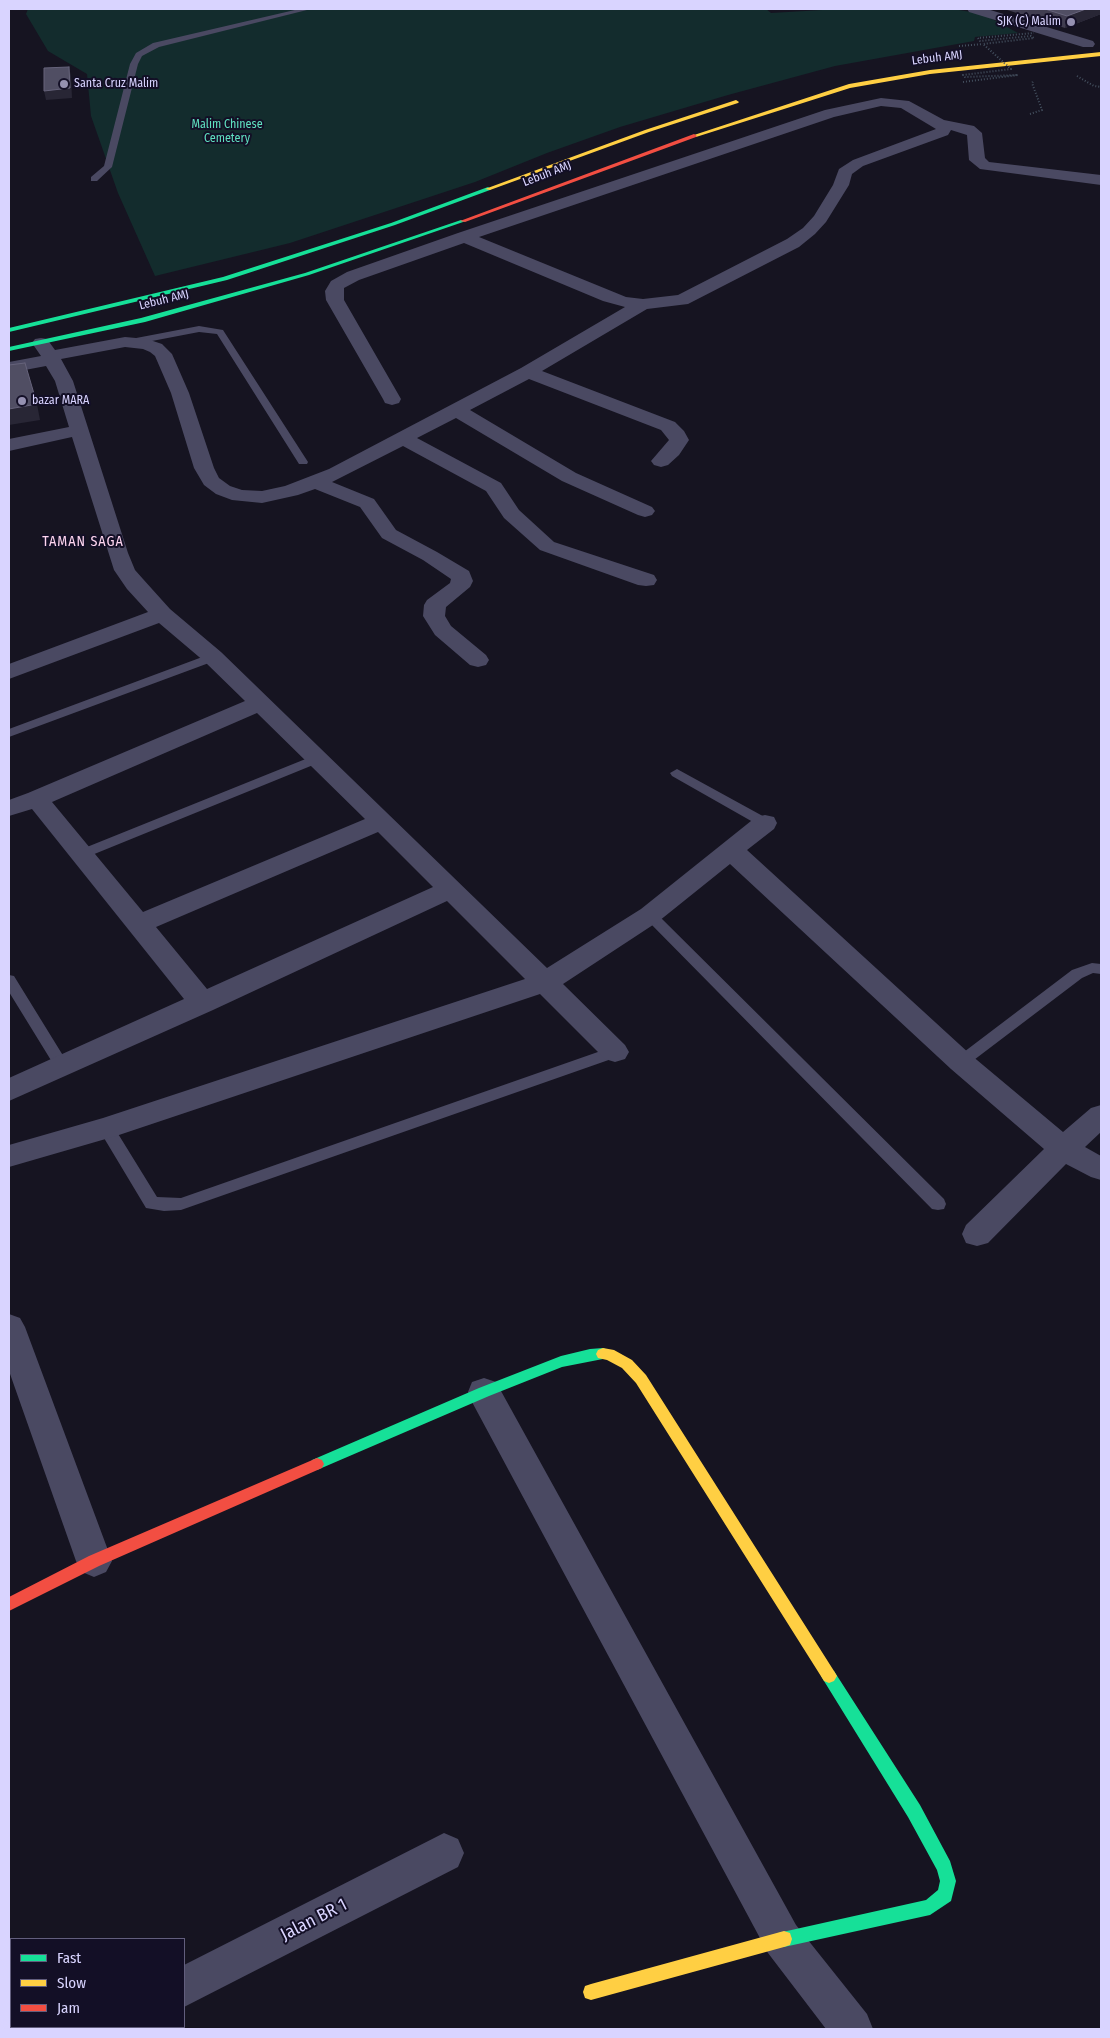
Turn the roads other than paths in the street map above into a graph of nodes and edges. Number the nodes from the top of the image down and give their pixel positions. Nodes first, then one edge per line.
1 (308, 9) edge
2 (974, 9) edge
3 (1095, 44) edge
4 (1050, 45) dead end
5 (1101, 54) edge
6 (751, 98) dead end
7 (940, 124) junction
8 (650, 151) junction
9 (94, 179) dead end
10 (634, 180) junction
11 (1101, 180) edge
12 (568, 181) junction
13 (464, 236) junction
14 (643, 304) junction
15 (9, 330) edge
16 (131, 342) junction
17 (9, 349) edge
18 (47, 352) junction
19 (9, 367) edge
20 (528, 372) junction
21 (392, 399) dead end
22 (455, 409) junction
23 (80, 430) junction
24 (403, 438) junction
25 (9, 445) edge
26 (661, 461) dead end
27 (303, 462) dead end
28 (316, 482) junction
29 (645, 512) dead end
30 (646, 580) dead end
31 (162, 614) junction
32 (213, 657) junction
33 (478, 660) dead end
34 (9, 672) edge
35 (260, 703) junction
36 (9, 733) edge
37 (318, 758) junction
38 (677, 773) dead end
39 (38, 799) junction
40 (9, 808) edge
41 (382, 821) junction
42 (765, 823) joint
43 (731, 850) junction
44 (82, 854) junction
45 (450, 889) junction
46 (650, 915) junction
47 (139, 924) junction
48 (1101, 970) edge
49 (9, 980) edge
50 (544, 984) junction
51 (203, 1003) junction
52 (615, 1052) joint
53 (961, 1062) junction
54 (62, 1066) junction
55 (9, 1090) edge
56 (1101, 1116) edge
57 (106, 1128) junction
58 (1062, 1149) junction
59 (9, 1156) edge
60 (1101, 1169) edge
61 (938, 1204) dead end
62 (977, 1234) dead end
63 (9, 1327) edge
64 (484, 1392) junction
65 (94, 1561) junction
66 (9, 1604) edge
67 (444, 1854) dead end
68 (782, 1939) junction
69 (185, 1985) edge
70 (590, 1992) dead end
71 (852, 2029) edge

1 - 9 lane
2 - 3 street
3 - 4 main road
5 - 8 main road, Lebuh AMJ
6 - 15 main road, Lebuh AMJ
7 - 10 street
7 - 11 street
7 - 14 street
8 - 10 street
8 - 12 main road, Lebuh AMJ
10 - 12 street
10 - 13 street
12 - 18 main road, Lebuh AMJ
13 - 14 street
13 - 21 street
14 - 20 street
16 - 18 street
16 - 27 lane
16 - 28 street
17 - 18 main road, Lebuh AMJ
18 - 19 street
18 - 23 street
20 - 22 street
20 - 26 street
22 - 24 street
22 - 29 street
23 - 25 street
23 - 31 street
24 - 28 street
24 - 30 street
28 - 33 street
31 - 32 street
31 - 34 street
32 - 35 street
32 - 36 lane
35 - 37 street
35 - 39 street
37 - 41 street
37 - 44 lane
38 - 42 lane
39 - 40 street
39 - 44 street
41 - 45 street
41 - 47 street
42 - 43 street
43 - 46 street
43 - 53 street
44 - 47 street
45 - 50 street
45 - 51 street
46 - 50 street
46 - 61 lane
47 - 51 street
48 - 53 lane
49 - 54 lane
50 - 52 street
50 - 57 street
51 - 54 street
52 - 57 lane
53 - 58 street
54 - 55 street
56 - 58 street
57 - 59 street
58 - 60 street
58 - 62 street
63 - 65 street
64 - 65 main road
64 - 68 street
64 - 68 main road
65 - 66 main road
67 - 69 street, Jalan BR 1
68 - 70 main road
68 - 71 street

